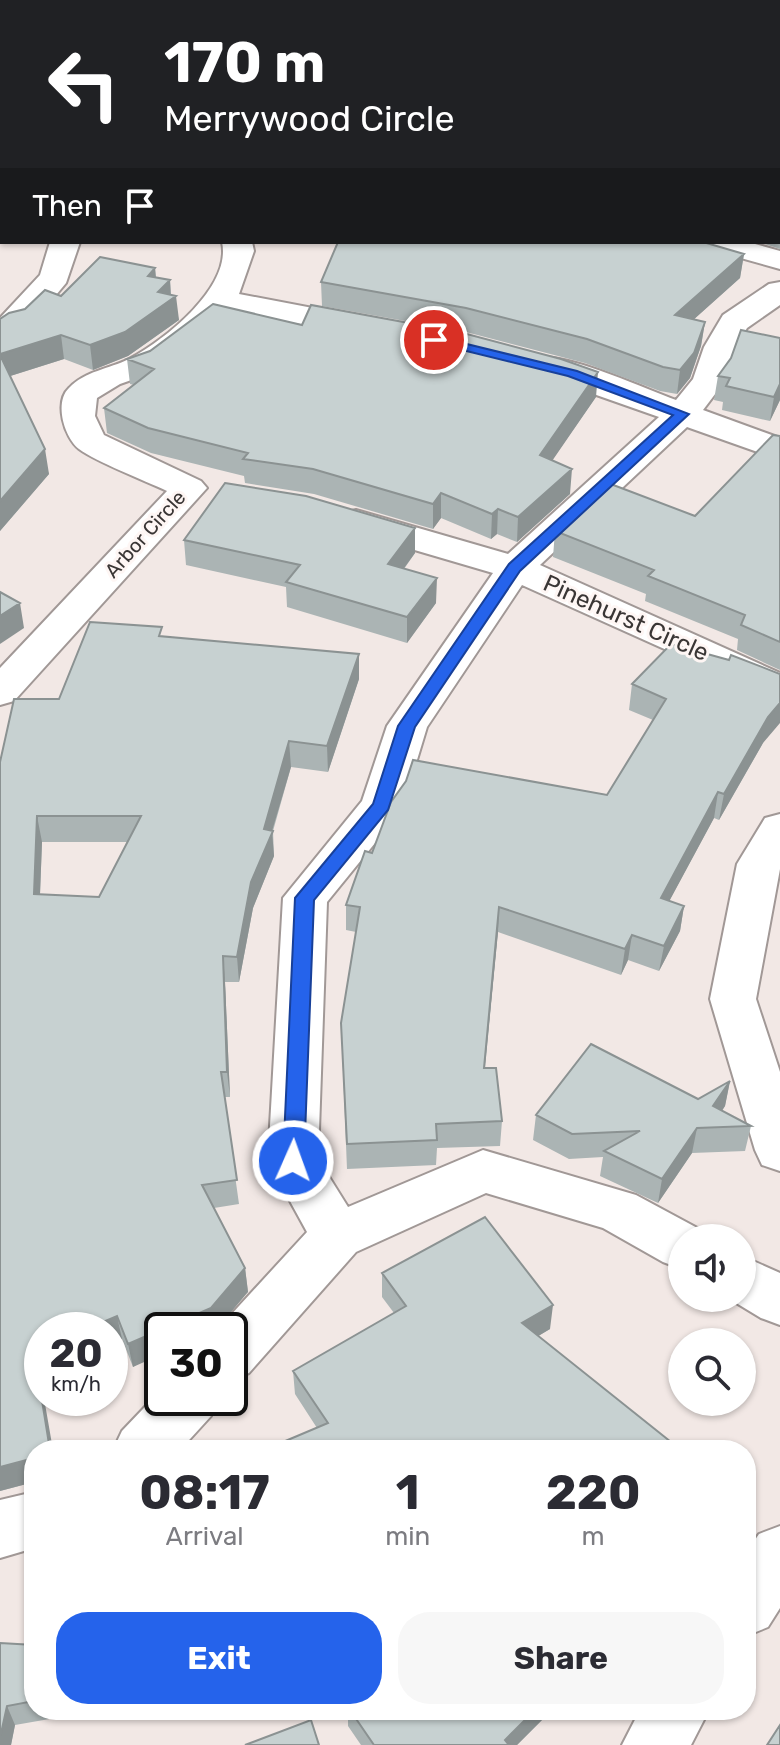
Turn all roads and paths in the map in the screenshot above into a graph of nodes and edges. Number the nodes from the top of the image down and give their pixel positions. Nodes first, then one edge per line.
1 (64, 244) edge
2 (237, 244) edge
3 (722, 244) edge
4 (780, 260) edge
5 (780, 291) edge
6 (222, 300) junction
7 (0, 328) edge
8 (389, 331) edge
9 (511, 357) edge
10 (682, 414) junction
11 (780, 450) edge
12 (327, 512) edge
13 (515, 568) junction
14 (780, 688) edge
15 (0, 692) edge
16 (780, 829) edge
17 (780, 1150) edge
18 (337, 1236) junction
19 (668, 1238) edge
20 (756, 1287) edge
21 (780, 1301) edge
22 (248, 1335) edge
23 (174, 1416) edge
24 (151, 1440) edge
25 (24, 1523) edge
26 (0, 1529) edge
27 (780, 1555) edge
28 (756, 1591) edge
29 (670, 1720) edge
30 (654, 1745) edge

1 - 7 street
2 - 6 street, Arbor Circle
3 - 4 street
5 - 10 street
6 - 8 street
6 - 15 street, Arbor Circle
9 - 10 street
10 - 11 street
10 - 13 street
12 - 13 street, Pinehurst Circle
13 - 14 street, Pinehurst Circle
13 - 18 street
16 - 17 street
18 - 19 street
18 - 22 street
20 - 21 street
23 - 24 street
25 - 26 street
27 - 28 street
29 - 30 street

